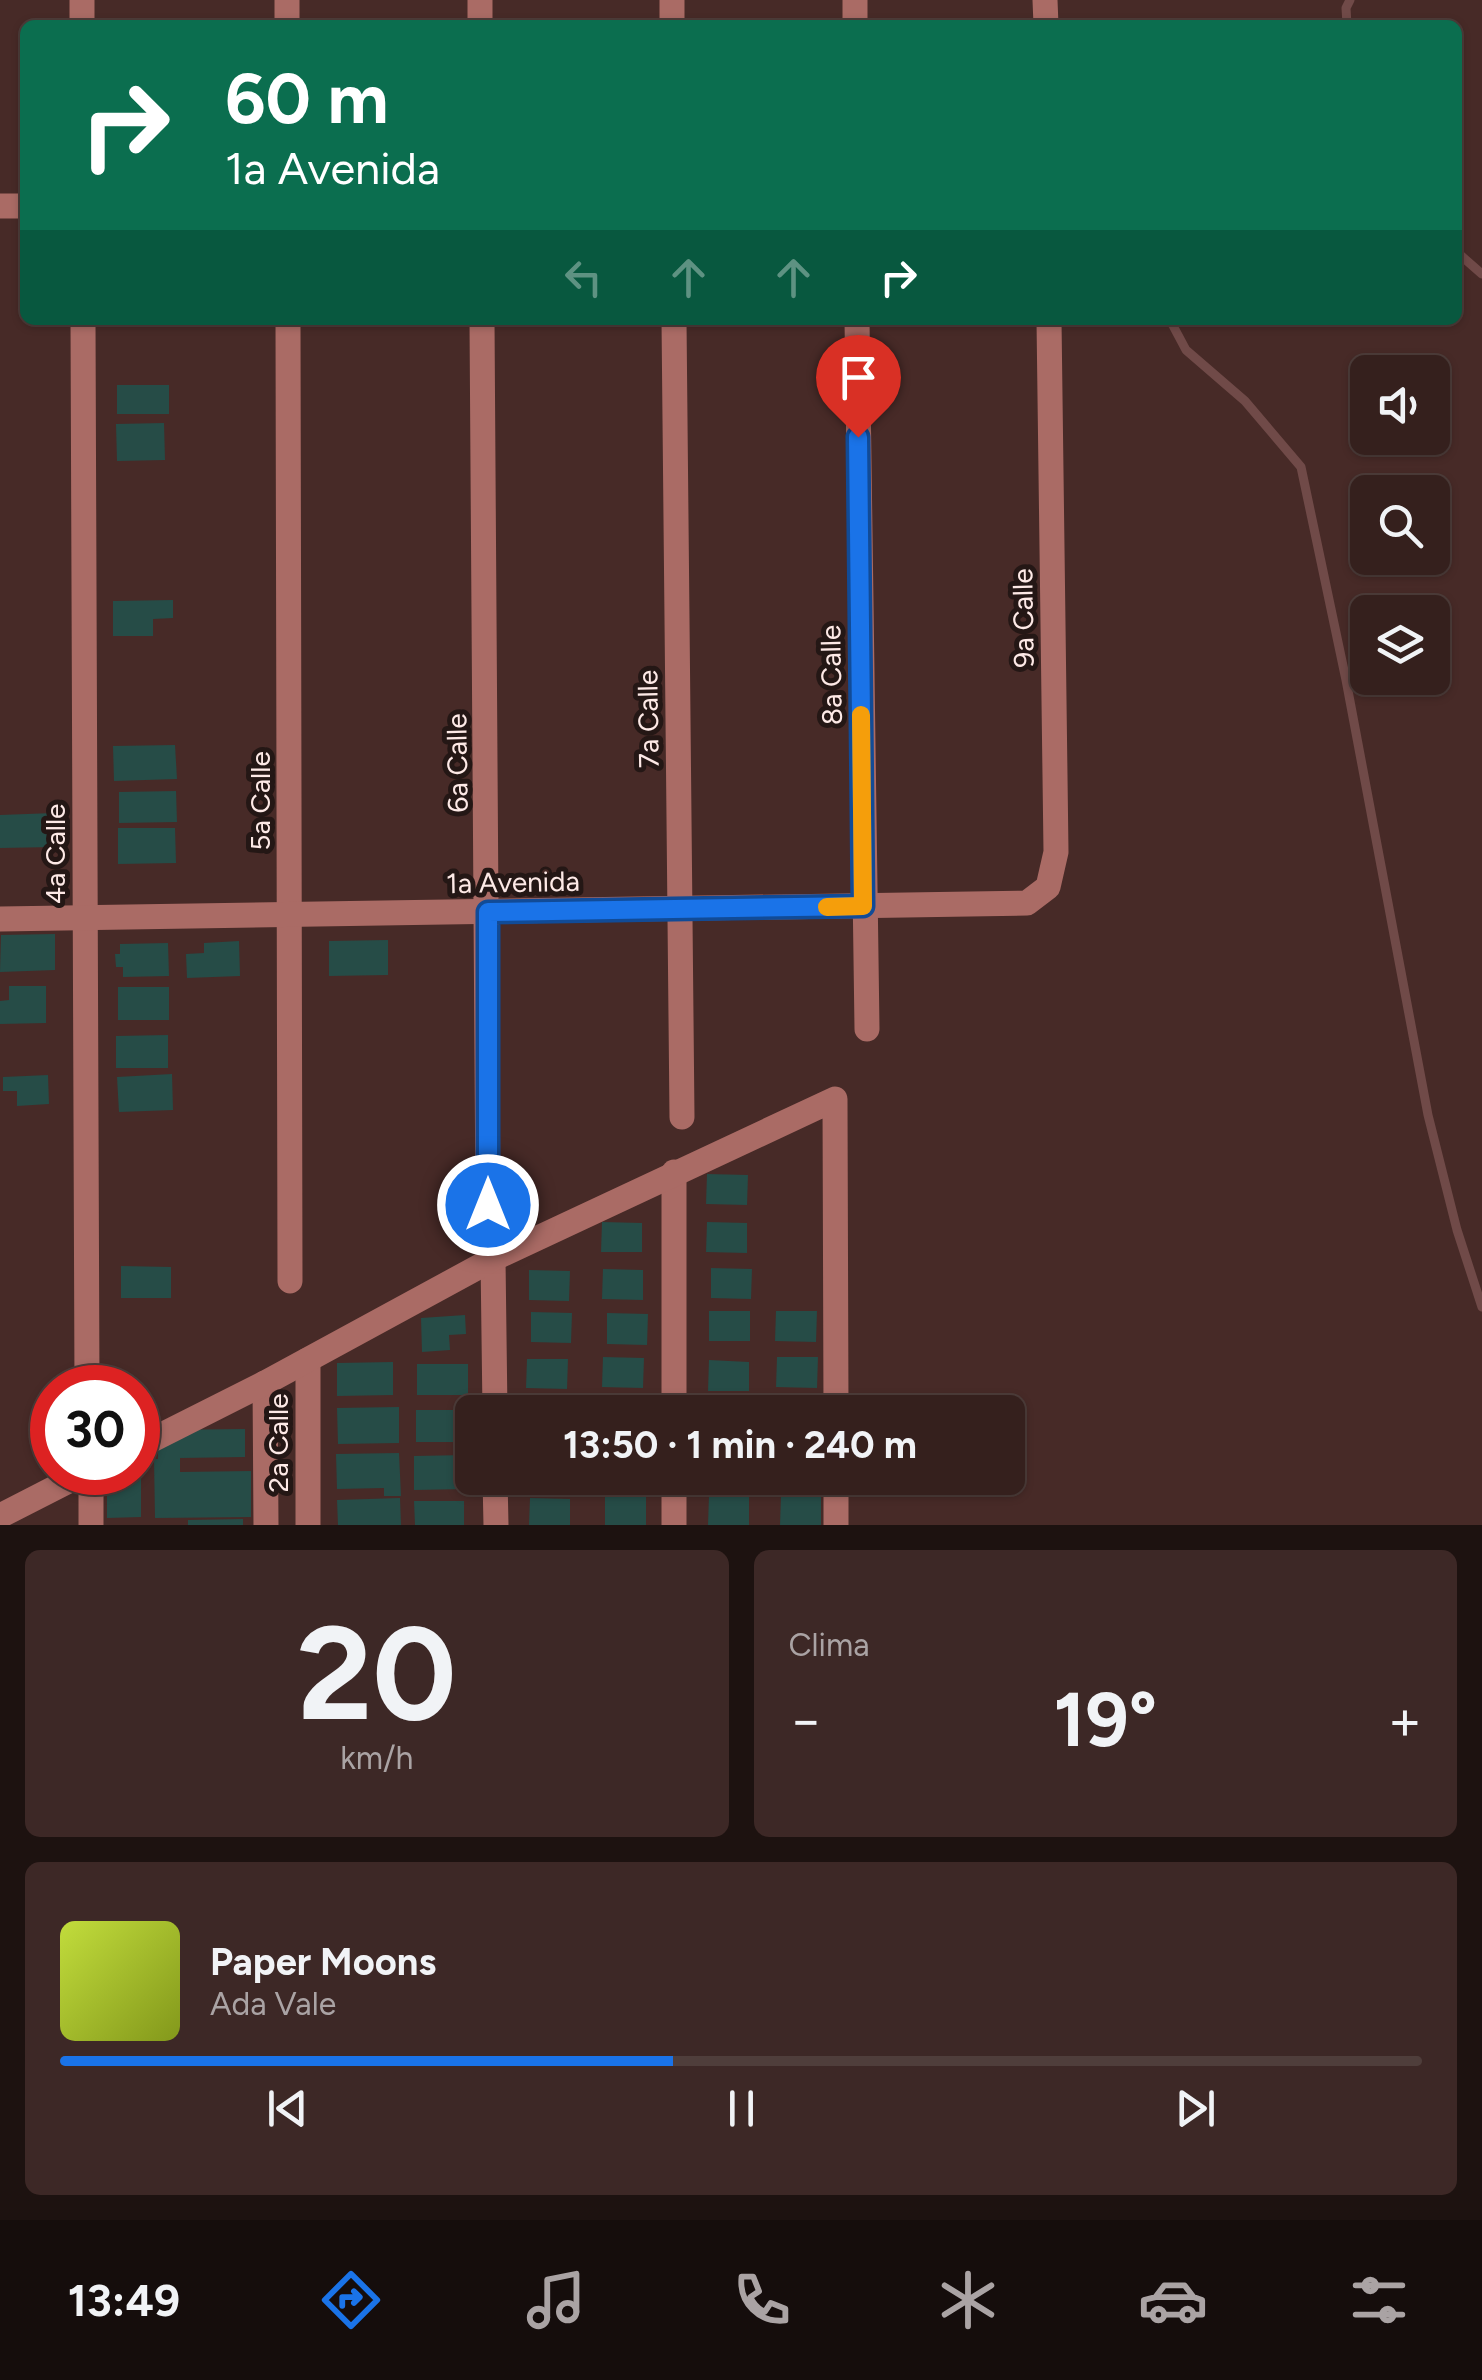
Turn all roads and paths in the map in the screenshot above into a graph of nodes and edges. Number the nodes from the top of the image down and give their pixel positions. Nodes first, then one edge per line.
1 (83, 325) edge
2 (288, 325) edge
3 (482, 325) edge
4 (674, 325) edge
5 (857, 325) edge
6 (1050, 325) edge
7 (1027, 903) joint
8 (863, 906) junction
9 (679, 909) junction
10 (488, 912) junction
11 (291, 916) junction
12 (0, 920) edge
13 (86, 920) junction
14 (866, 1029) dead end
15 (682, 1117) dead end
16 (674, 1172) junction
17 (488, 1205) dead end
18 (493, 1259) junction
19 (290, 1281) dead end
20 (308, 1360) junction
21 (87, 1365) edge
22 (264, 1383) junction
23 (494, 1395) edge
24 (674, 1395) edge
25 (836, 1395) edge
26 (160, 1436) edge
27 (42, 1495) edge
28 (90, 1495) edge
29 (495, 1495) edge
30 (674, 1495) edge
31 (836, 1495) edge
32 (0, 1516) edge
33 (91, 1525) edge
34 (266, 1525) edge
35 (308, 1525) edge
36 (496, 1525) edge
37 (674, 1525) edge
38 (836, 1525) edge

1 - 13 street, 4a Calle
2 - 11 street, 5a Calle
3 - 10 street, 6a Calle
4 - 9 street, 7a Calle
5 - 8 street, 8a Calle
6 - 7 street, 9a Calle
7 - 8 street, 1a Avenida
8 - 9 street, 1a Avenida
8 - 14 street, 8a Calle
9 - 10 street, 1a Avenida
9 - 15 street, 7a Calle
10 - 11 street, 1a Avenida
10 - 17 street, 6a Calle
11 - 13 street, 1a Avenida
11 - 19 street, 5a Calle
12 - 13 street, 1a Avenida
13 - 21 street, 4a Calle
16 - 18 street
16 - 24 street
16 - 25 street
18 - 20 street
18 - 23 street
20 - 22 street
20 - 35 street, 2a Calle
22 - 26 street
22 - 34 street, 2a Calle
27 - 32 street
28 - 33 street
29 - 36 street
30 - 37 street
31 - 38 street

